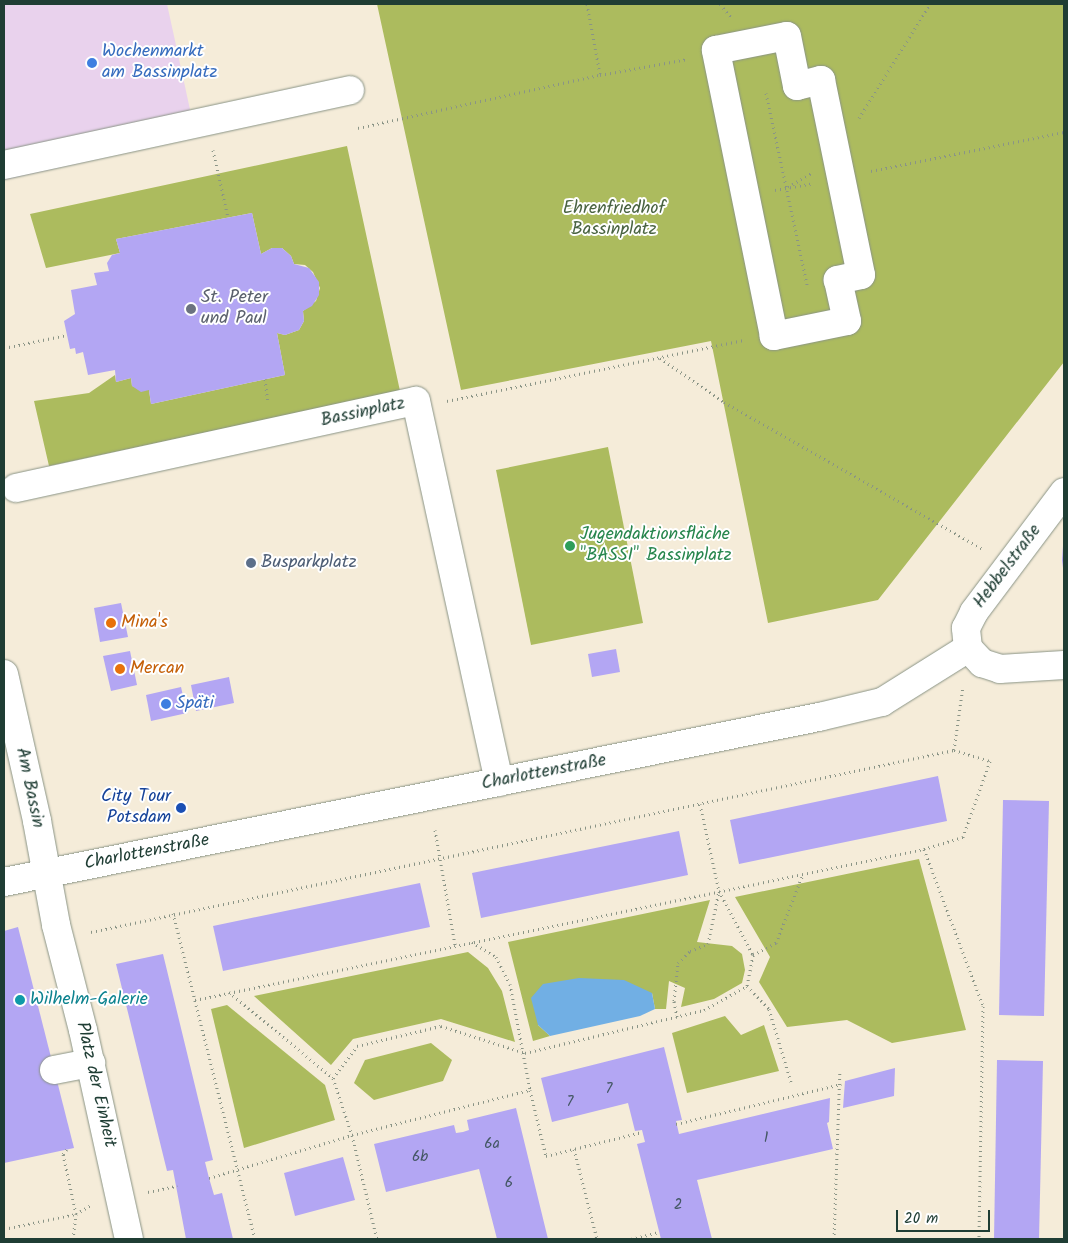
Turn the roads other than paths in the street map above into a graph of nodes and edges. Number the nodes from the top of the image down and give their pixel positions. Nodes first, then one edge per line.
1 (350, 90) dead end
2 (4, 165) edge
3 (774, 334) joint
4 (16, 488) dead end
5 (1064, 492) edge
6 (968, 648) junction
7 (1064, 666) edge
8 (4, 674) edge
9 (499, 782) junction
10 (47, 873) junction
11 (4, 882) edge
12 (54, 1070) dead end
13 (92, 1070) junction
14 (129, 1239) edge

1 - 2 street
3 - 3 street
4 - 9 street, Bassinplatz
5 - 6 street, Hebbelstraße
6 - 7 street
6 - 9 street, Charlottenstraße
8 - 10 street, Am Bassin
9 - 10 street, Charlottenstraße
10 - 11 street, Charlottenstraße
10 - 13 street, Platz der Einheit
12 - 13 street
13 - 14 street, Platz der Einheit

